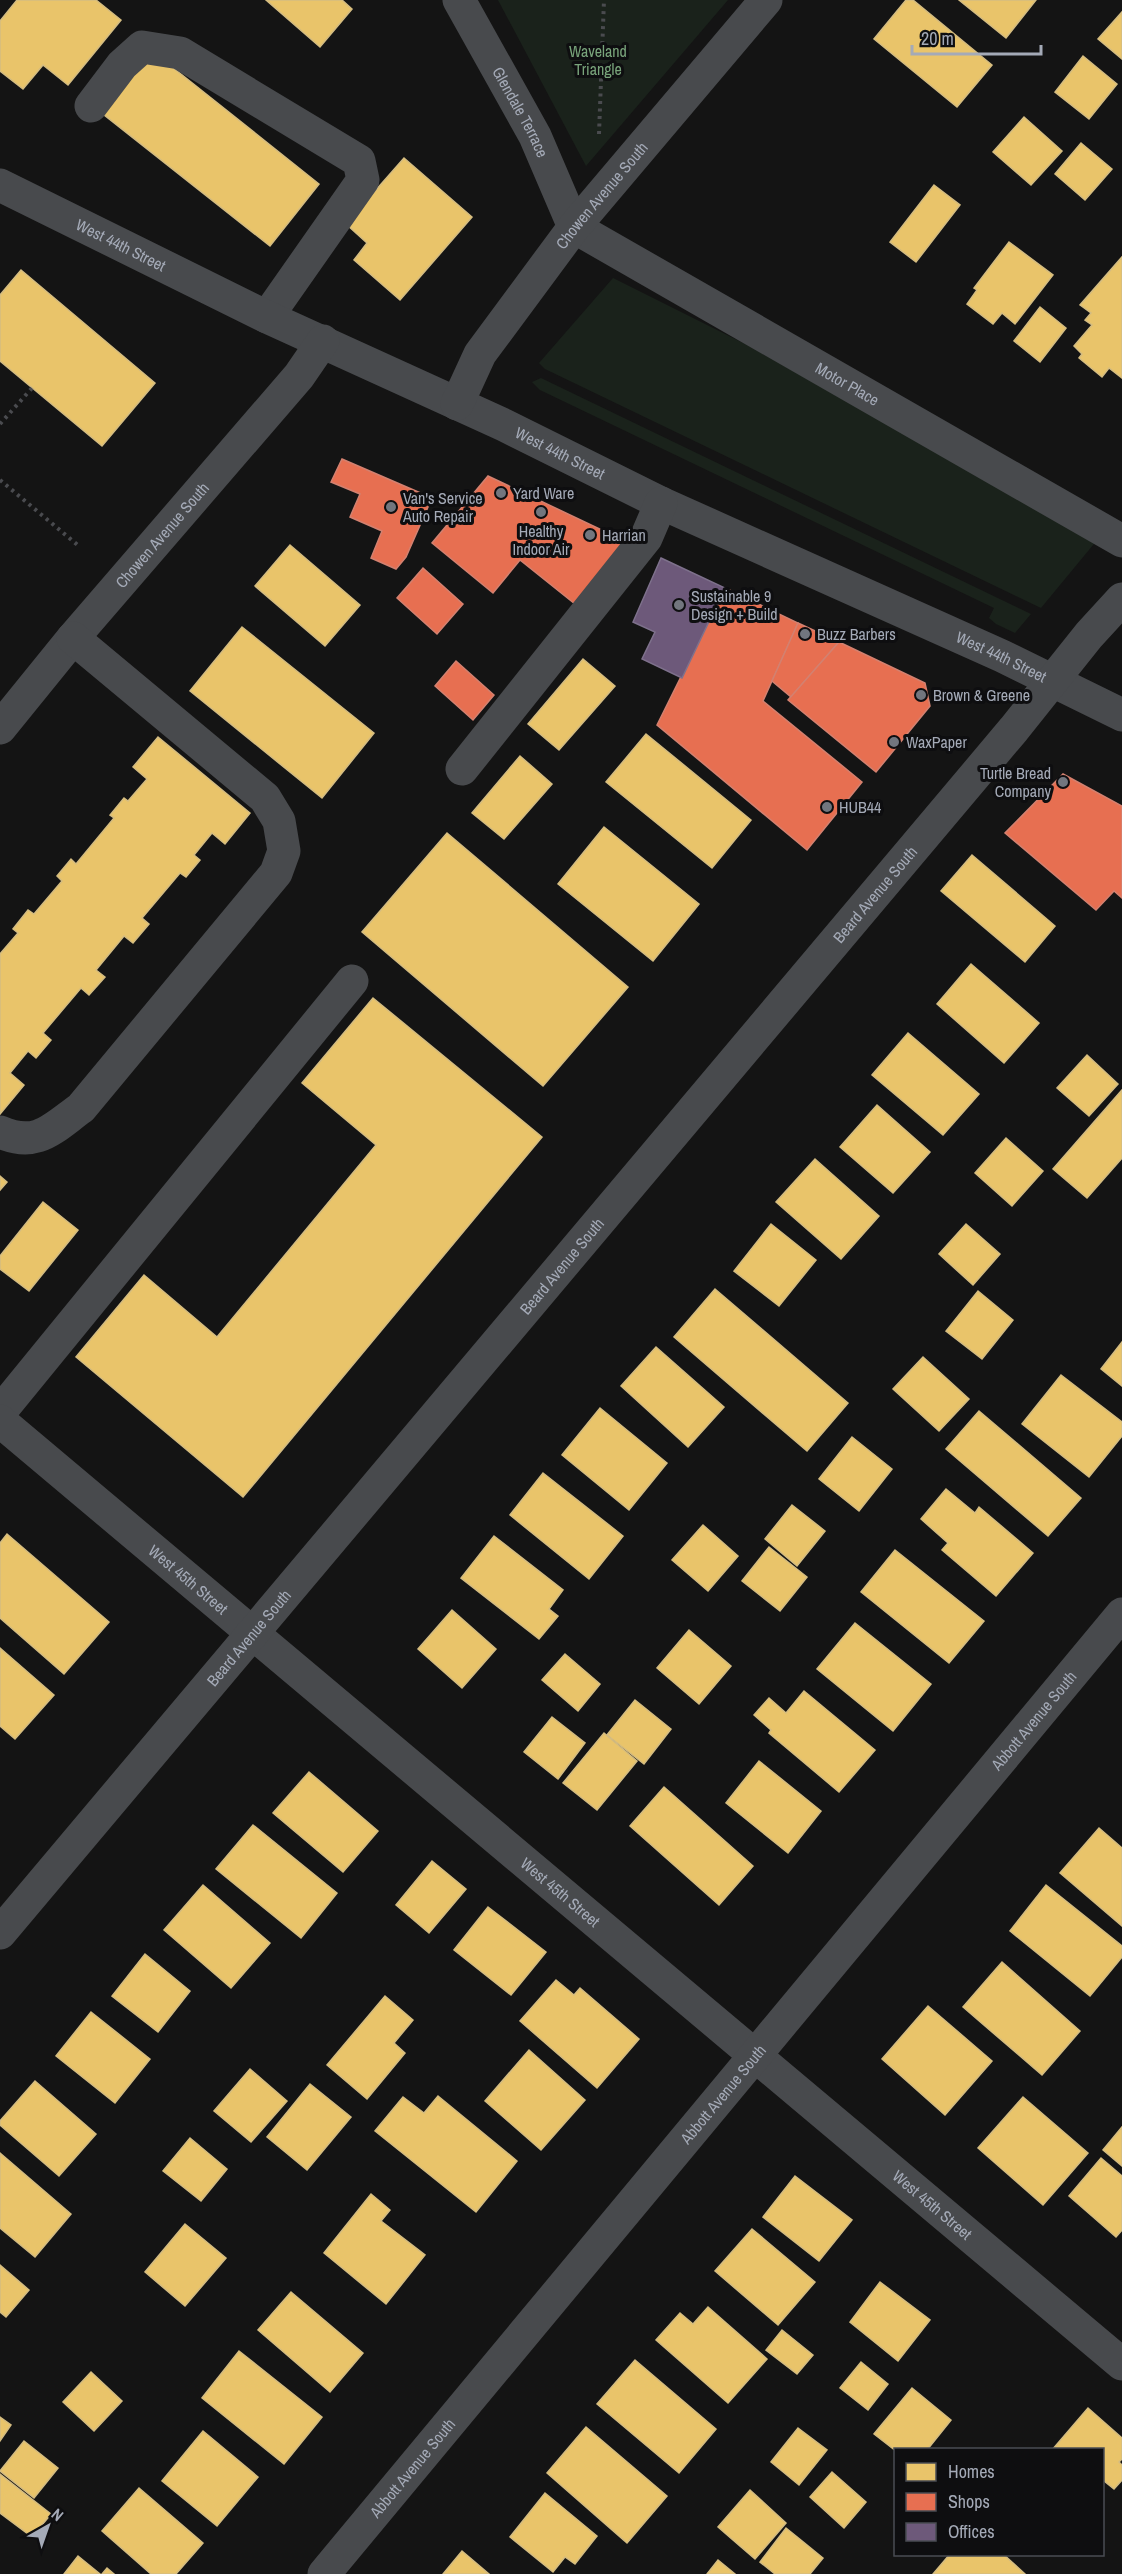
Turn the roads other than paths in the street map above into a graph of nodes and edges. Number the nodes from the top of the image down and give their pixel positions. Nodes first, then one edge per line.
1 (459, 0) edge
2 (766, 0) edge
3 (91, 106) dead end
4 (0, 185) edge
5 (574, 227) junction
6 (267, 317) junction
7 (323, 341) junction
8 (457, 404) junction
9 (661, 503) junction
10 (1122, 541) edge
11 (1122, 599) edge
12 (73, 638) junction
13 (1053, 681) junction
14 (1122, 715) edge
15 (0, 728) edge
16 (462, 769) dead end
17 (352, 981) dead end
18 (0, 1132) edge
19 (0, 1412) edge
20 (0, 1421) edge
21 (1122, 1614) edge
22 (254, 1634) junction
23 (0, 1934) edge
24 (756, 2056) junction
25 (1122, 2364) edge
26 (324, 2574) edge

1 - 5 street, Glendale Terrace
2 - 5 street, Chowen Avenue South
3 - 6 street
4 - 6 street, West 44th Street
5 - 8 street, Chowen Avenue South
5 - 10 street, Motor Place
6 - 7 street, West 44th Street
7 - 8 street, West 44th Street
7 - 12 street, Chowen Avenue South
8 - 9 street, West 44th Street
9 - 13 street, West 44th Street
9 - 16 street
11 - 13 street, Beard Avenue South
12 - 15 street, Chowen Avenue South
12 - 18 street
13 - 14 street, West 44th Street
13 - 22 street, Beard Avenue South
17 - 19 street
20 - 22 street, West 45th Street
21 - 24 street, Abbott Avenue South
22 - 23 street, Beard Avenue South
22 - 24 street, West 45th Street
24 - 25 street, West 45th Street
24 - 26 street, Abbott Avenue South

